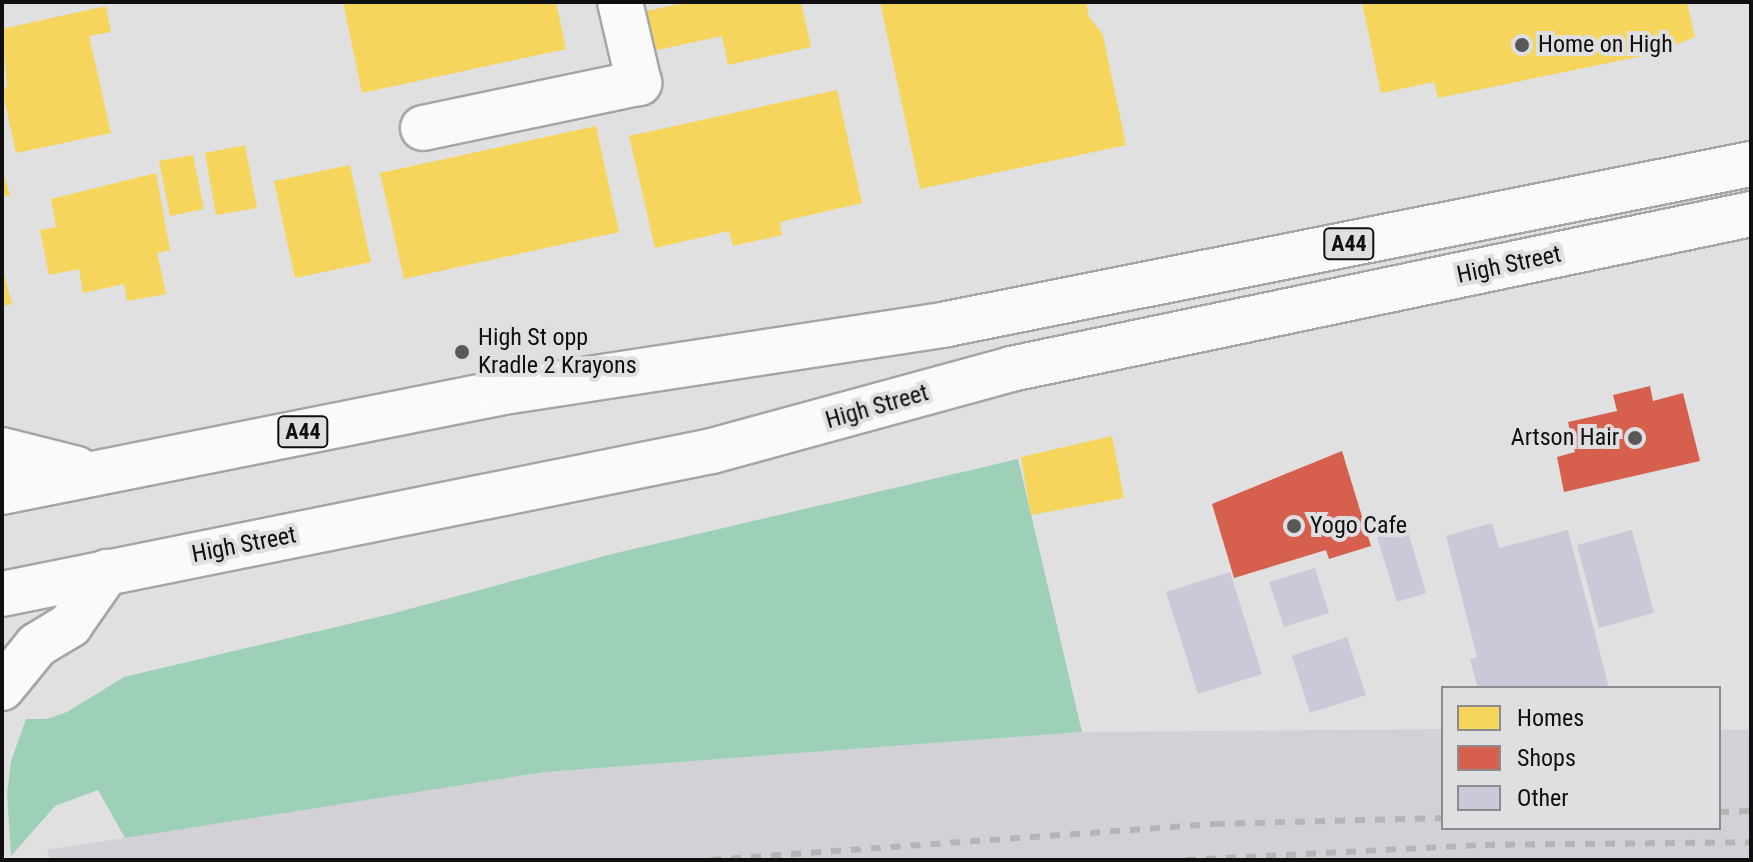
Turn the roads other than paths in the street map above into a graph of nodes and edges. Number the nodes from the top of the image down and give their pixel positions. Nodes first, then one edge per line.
1 (620, 2) edge
2 (423, 128) dead end
3 (1751, 164) edge
4 (1751, 214) edge
5 (2, 450) edge
6 (102, 472) junction
7 (2, 492) edge
8 (107, 572) junction
9 (2, 594) edge
10 (2, 688) edge

1 - 2 main road
3 - 6 main road, A44
4 - 8 main road, High Street / A44
5 - 6 main road
6 - 7 main road, A44
8 - 9 main road, High Street / A44
8 - 10 main road

